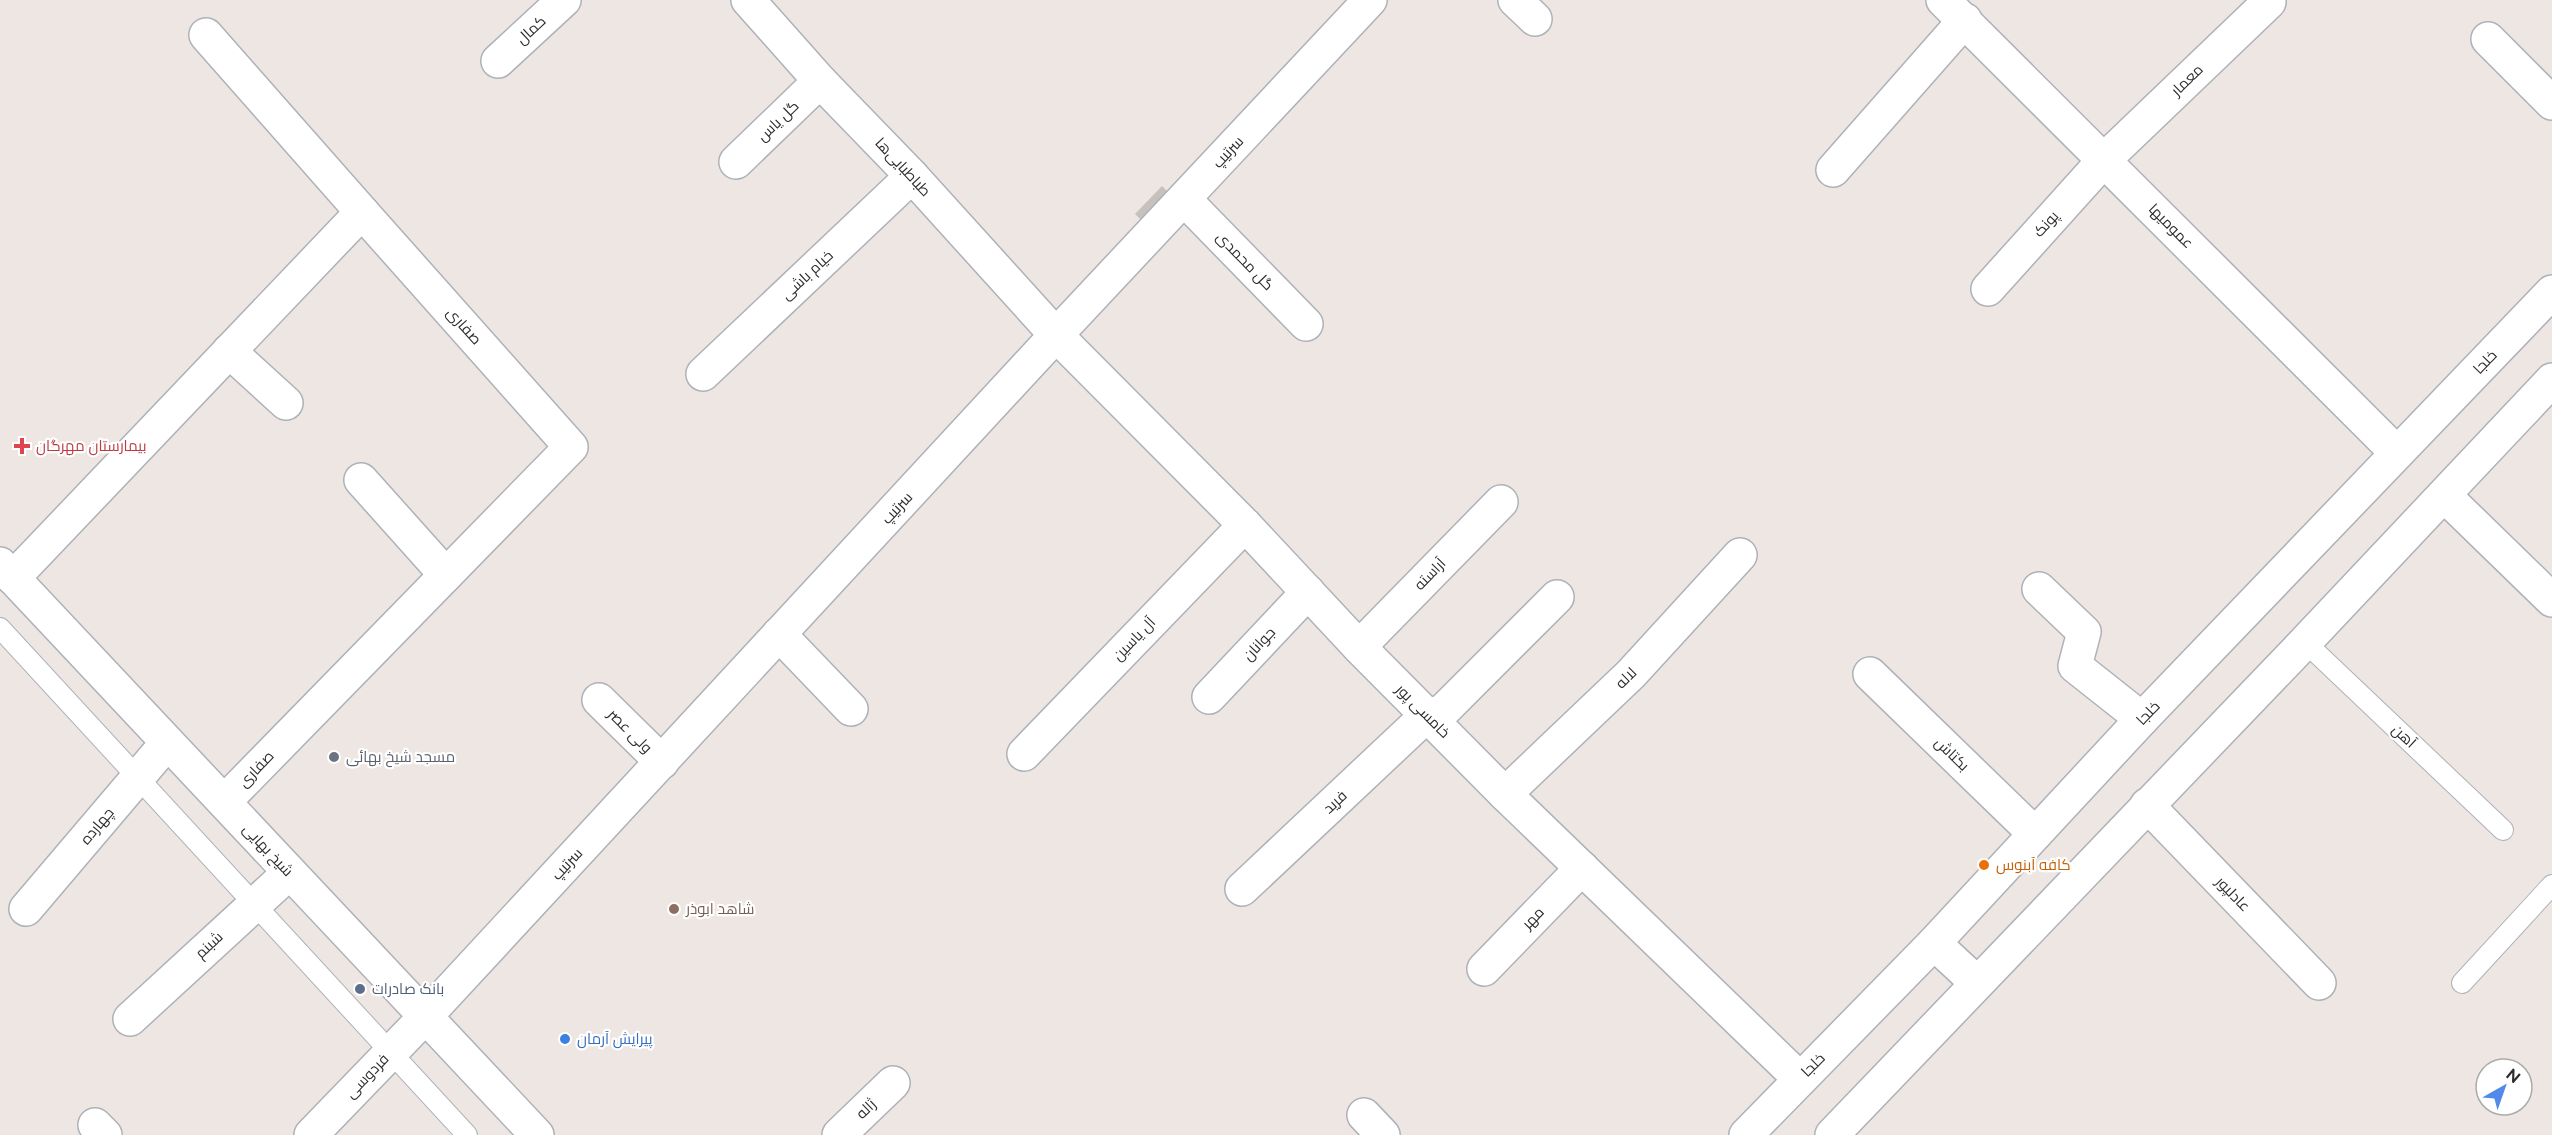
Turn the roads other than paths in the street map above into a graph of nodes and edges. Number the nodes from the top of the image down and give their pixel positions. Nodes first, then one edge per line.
1 (564, 0) edge
2 (748, 0) edge
3 (2269, 2) dead end
4 (1354, 5) edge
5 (1954, 10) edge
6 (206, 35) dead end
7 (2488, 39) dead end
8 (498, 60) dead end
9 (820, 81) junction
10 (2552, 103) edge
11 (2105, 159) junction
12 (736, 162) dead end
13 (1833, 170) dead end
14 (912, 176) junction
15 (1184, 199) junction
16 (362, 212) junction
17 (1988, 289) dead end
18 (2552, 292) edge
19 (1306, 324) dead end
20 (1056, 335) junction
21 (229, 351) junction
22 (703, 374) dead end
23 (2552, 380) edge
24 (286, 403) dead end
25 (2397, 453) junction
26 (361, 480) dead end
27 (2445, 496) junction
28 (1501, 502) dead end
29 (1245, 525) junction
30 (1740, 555) dead end
31 (7, 571) edge
32 (446, 575) junction
33 (2039, 589) dead end
34 (1308, 592) junction
35 (1557, 597) dead end
36 (2552, 600) edge
37 (0, 628) edge
38 (779, 634) junction
39 (2305, 642) junction
40 (1359, 647) junction
41 (1870, 674) dead end
42 (1209, 697) dead end
43 (599, 700) dead end
44 (851, 710) dead end
45 (1427, 715) junction
46 (2142, 719) junction
47 (167, 743) junction
48 (1024, 754) dead end
49 (662, 762) junction
50 (139, 777) junction
51 (1505, 794) junction
52 (224, 802) junction
53 (2147, 805) junction
54 (2504, 830) dead end
55 (2035, 834) junction
56 (1582, 868) junction
57 (290, 873) junction
58 (2552, 885) edge
59 (1242, 890) dead end
60 (253, 904) junction
61 (26, 909) dead end
62 (1934, 943) junction
63 (1484, 969) dead end
64 (1977, 983) junction
65 (2319, 983) dead end
66 (2462, 983) dead end
67 (425, 1017) junction
68 (130, 1019) dead end
69 (391, 1051) junction
70 (1800, 1079) junction
71 (893, 1083) dead end
72 (1845, 1131) edge
73 (311, 1135) edge
74 (467, 1135) edge
75 (537, 1135) edge
76 (839, 1135) edge
77 (1746, 1135) edge

1 - 8 street, کمال
2 - 9 street, طباطبایی‌ها
3 - 11 street, معمار
4 - 15 street, سرتیپ
5 - 11 street, عمومیها
5 - 13 street
6 - 16 street
7 - 10 street
9 - 12 street, گل یاس
9 - 14 street, طباطبایی‌ها
11 - 17 street, پونک
11 - 25 street, عمومیها
14 - 20 street, طباطبایی‌ها
14 - 22 street, خیام باشی
15 - 19 street, گل محمدی
15 - 20 street, سرتیپ
16 - 21 street
16 - 32 street, صفاری
18 - 25 street, خلجا
20 - 29 street, خامسی پور
20 - 38 street, سرتیپ
21 - 24 street
21 - 31 street
23 - 27 street
25 - 46 street, خلجا
26 - 32 street
27 - 36 street
27 - 39 street
28 - 40 street, آراسته
29 - 34 street, خامسی پور
29 - 48 street, آل یاسین
30 - 51 street, لاله
31 - 47 street, شیخ بهایی
32 - 52 street, صفاری
33 - 46 street
34 - 40 street, خامسی پور
34 - 42 street, جوانان
35 - 45 street
37 - 50 lane
38 - 44 street
38 - 49 street, سرتیپ
39 - 53 street
39 - 54 lane, آهن
40 - 45 street, خامسی پور
41 - 55 street, بکتاش
43 - 49 street, ولی عصر
45 - 51 street, خامسی پور
45 - 59 street, فرید
46 - 55 street, خلجا
47 - 50 street, چهارده
47 - 52 street, شیخ بهایی
49 - 67 street, سرتیپ
50 - 60 lane
50 - 61 street, چهارده
51 - 56 street, خامسی پور
52 - 57 street, شیخ بهایی
53 - 64 street
53 - 65 street, عادلپور
55 - 62 street, خلجا
56 - 63 street, مهر
56 - 70 street, خامسی پور
57 - 60 street, شبنم
57 - 67 street, شیخ بهایی
58 - 66 lane
60 - 68 street, شبنم
60 - 69 lane
62 - 64 street
62 - 70 street, خلجا
64 - 72 street
67 - 69 street, فردوسی
67 - 75 street, شیخ بهایی
69 - 73 street, فردوسی
69 - 74 lane
70 - 77 street, خلجا
71 - 76 street, ژاله

